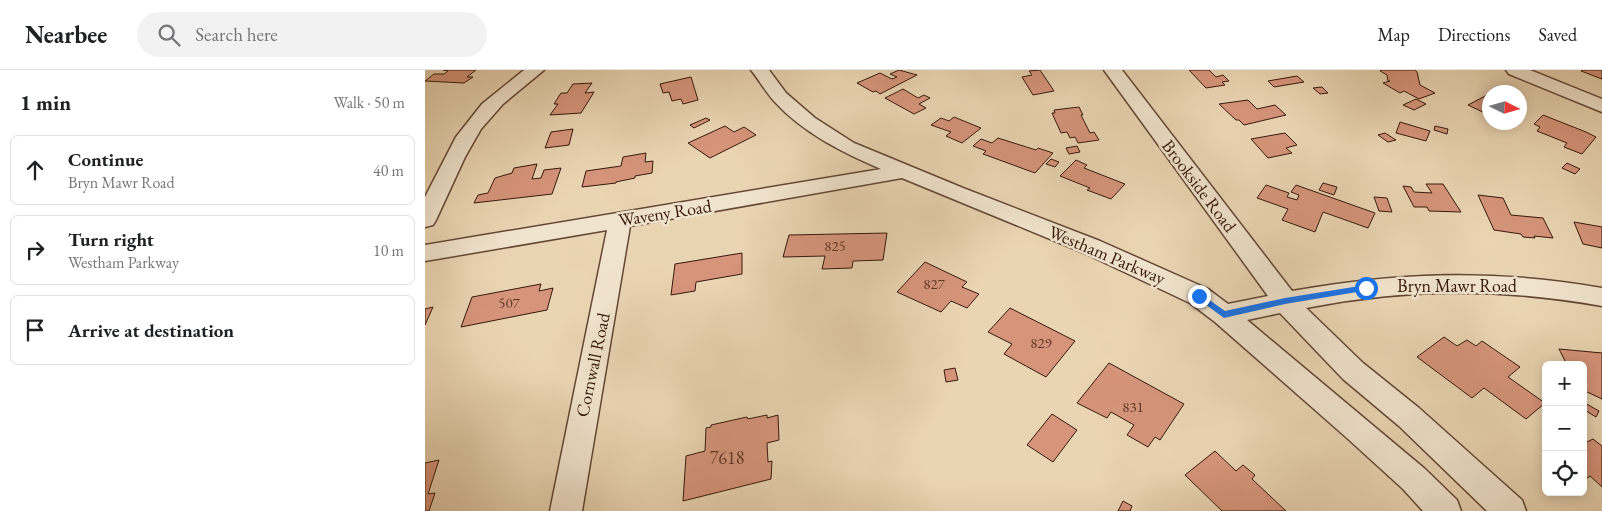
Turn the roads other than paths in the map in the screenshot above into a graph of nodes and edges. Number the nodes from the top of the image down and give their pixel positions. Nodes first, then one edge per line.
1 (535, 70) edge
2 (760, 70) edge
3 (1113, 70) edge
4 (1515, 70) edge
5 (1602, 106) edge
6 (905, 171) junction
7 (425, 220) edge
8 (620, 220) junction
9 (425, 253) edge
10 (1602, 297) edge
11 (1285, 301) junction
12 (1224, 315) junction
13 (566, 511) edge
14 (1445, 511) edge
15 (1510, 511) edge

1 - 7 street
2 - 6 street, Westham Parkway
3 - 11 street, Brookside Road
4 - 5 street
6 - 8 street, Waveny Road
6 - 12 street, Westham Parkway
8 - 9 street, Waveny Road
8 - 13 street, Cornwall Road
10 - 11 street, Bryn Mawr Road
11 - 12 street, Bryn Mawr Road
11 - 15 street
12 - 14 street, Westham Parkway

